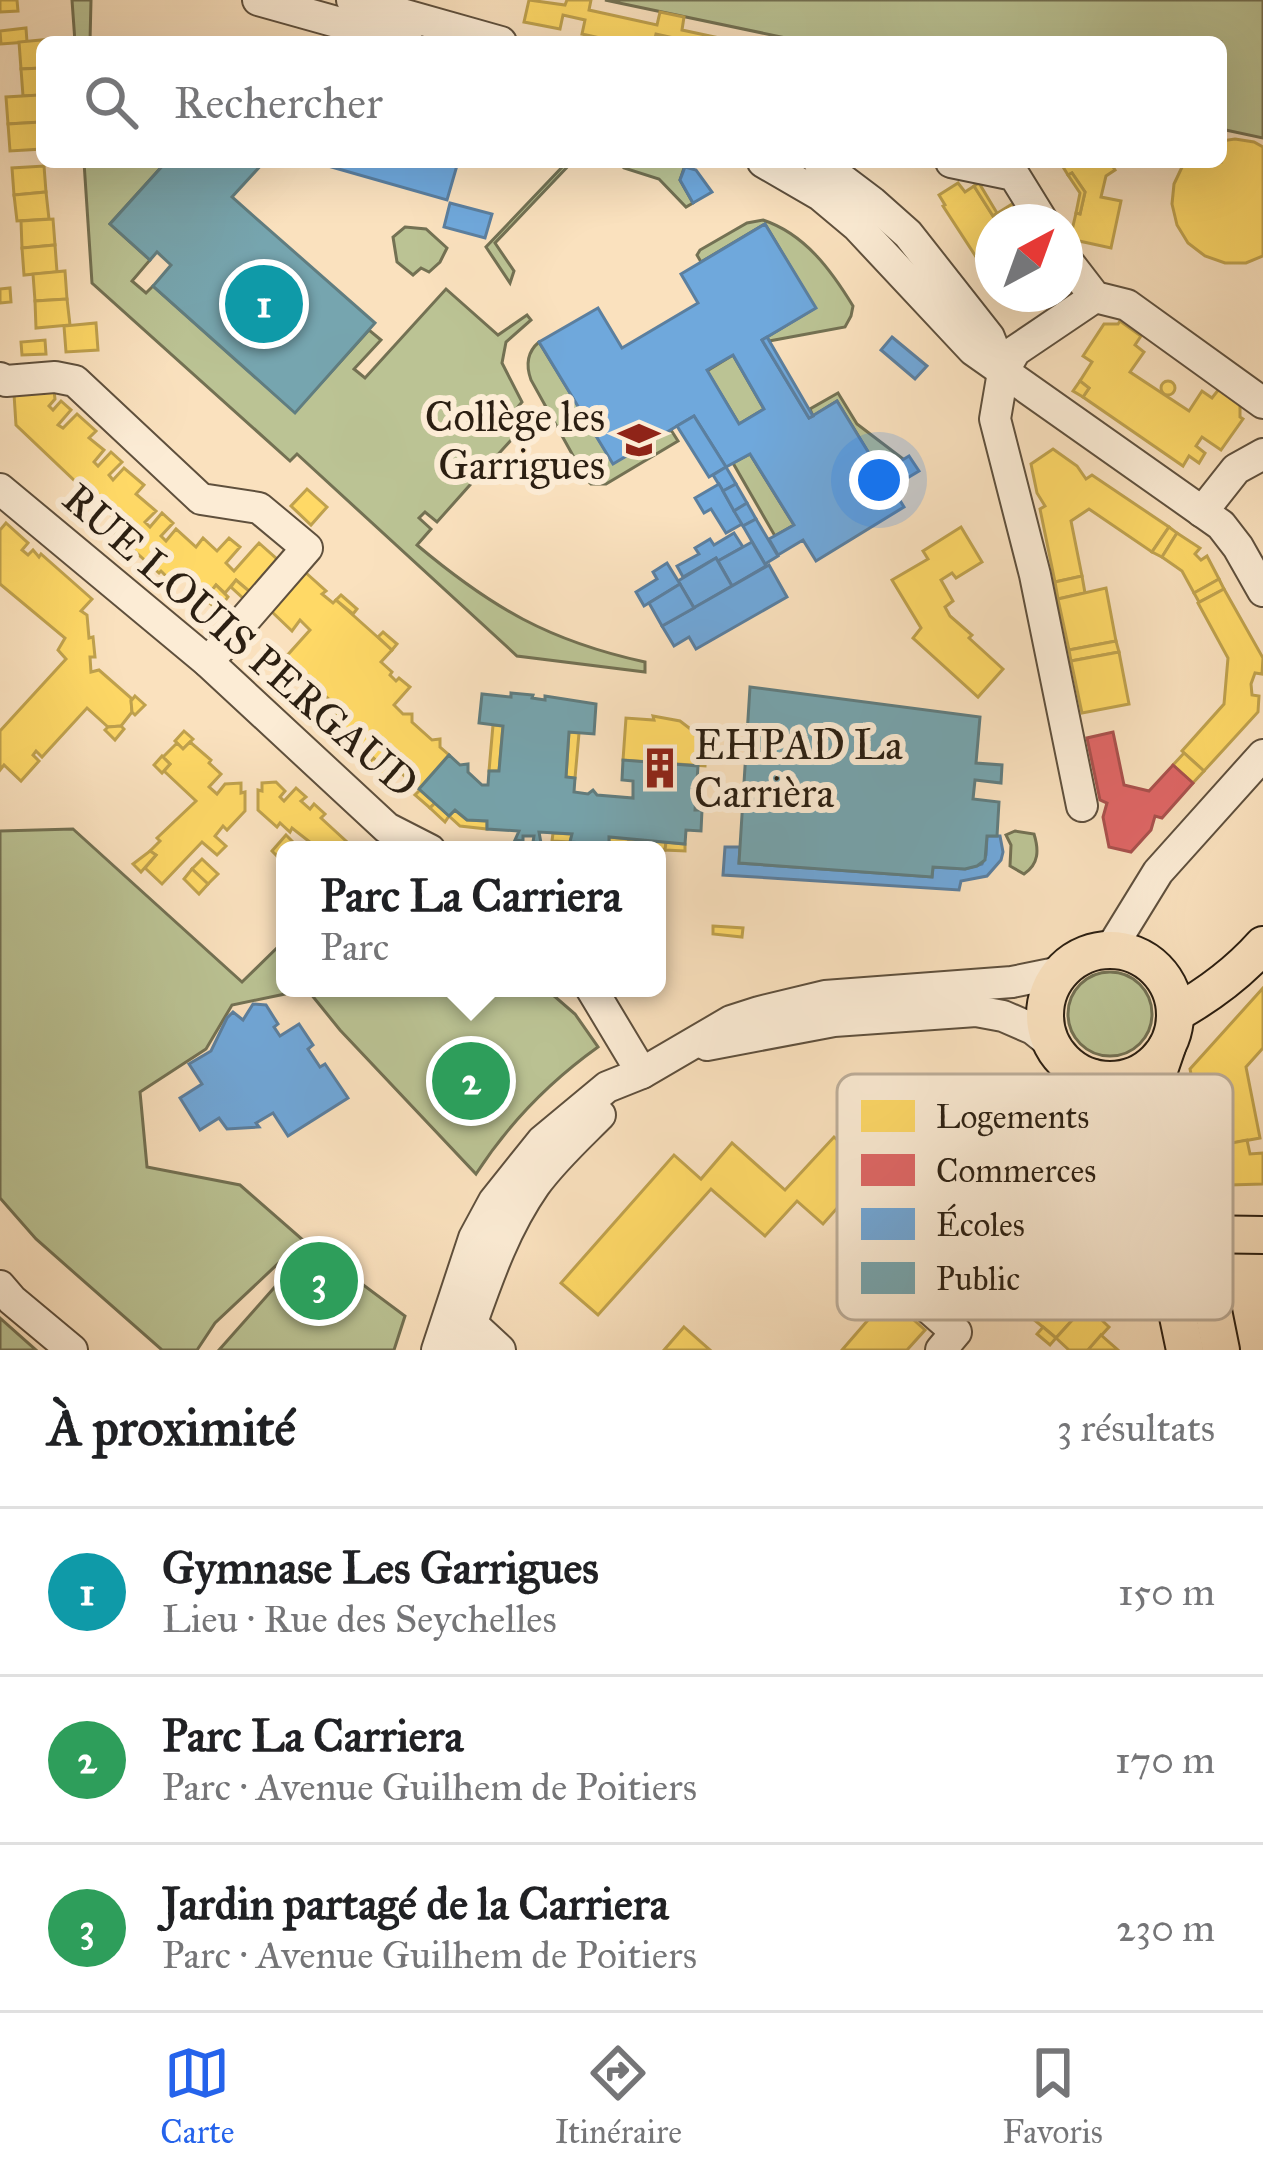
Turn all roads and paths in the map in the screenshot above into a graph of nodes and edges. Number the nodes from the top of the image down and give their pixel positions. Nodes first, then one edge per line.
1 (258, 0) edge
2 (352, 0) edge
3 (387, 36) edge
4 (481, 36) edge
5 (774, 168) edge
6 (828, 168) edge
7 (980, 168) edge
8 (1032, 204) edge
9 (1083, 281) edge
10 (1095, 297) junction
11 (1003, 372) junction
12 (0, 378) edge
13 (1263, 403) edge
14 (1263, 454) edge
15 (0, 489) edge
16 (1202, 512) junction
17 (1263, 591) edge
18 (208, 662) junction
19 (1263, 755) edge
20 (1082, 806) dead end
21 (413, 841) edge
22 (1263, 945) edge
23 (1109, 950) junction
24 (1061, 972) junction
25 (596, 997) edge
26 (1172, 1030) junction
27 (1053, 1045) junction
28 (689, 1047) junction
29 (642, 1072) junction
30 (1085, 1074) edge
31 (1137, 1074) edge
32 (1158, 1074) edge
33 (1233, 1235) edge
34 (1263, 1235) edge
35 (0, 1286) edge
36 (942, 1320) edge
37 (1179, 1320) edge
38 (1215, 1320) edge
39 (461, 1329) edge
40 (72, 1350) edge
41 (437, 1350) edge
42 (500, 1350) edge
43 (941, 1350) edge
44 (1185, 1350) edge
45 (1221, 1350) edge

1 - 3 street
2 - 4 street
5 - 11 street
6 - 11 street
7 - 8 street
9 - 10 street
10 - 11 street
10 - 13 street
11 - 16 street
11 - 20 street
12 - 18 street
14 - 16 street
15 - 18 street, RUE LOUIS PERGAUD
16 - 17 street
18 - 21 street, RUE LOUIS PERGAUD
19 - 23 street
22 - 26 main road
23 - 24 main road
23 - 26 main road
24 - 27 main road
24 - 28 street
25 - 29 street
26 - 31 main road
26 - 32 main road
27 - 28 street
27 - 30 main road
28 - 29 street
29 - 39 street
33 - 34 main road
35 - 40 street
36 - 43 street
37 - 44 main road
38 - 45 main road
39 - 41 street
39 - 42 street

